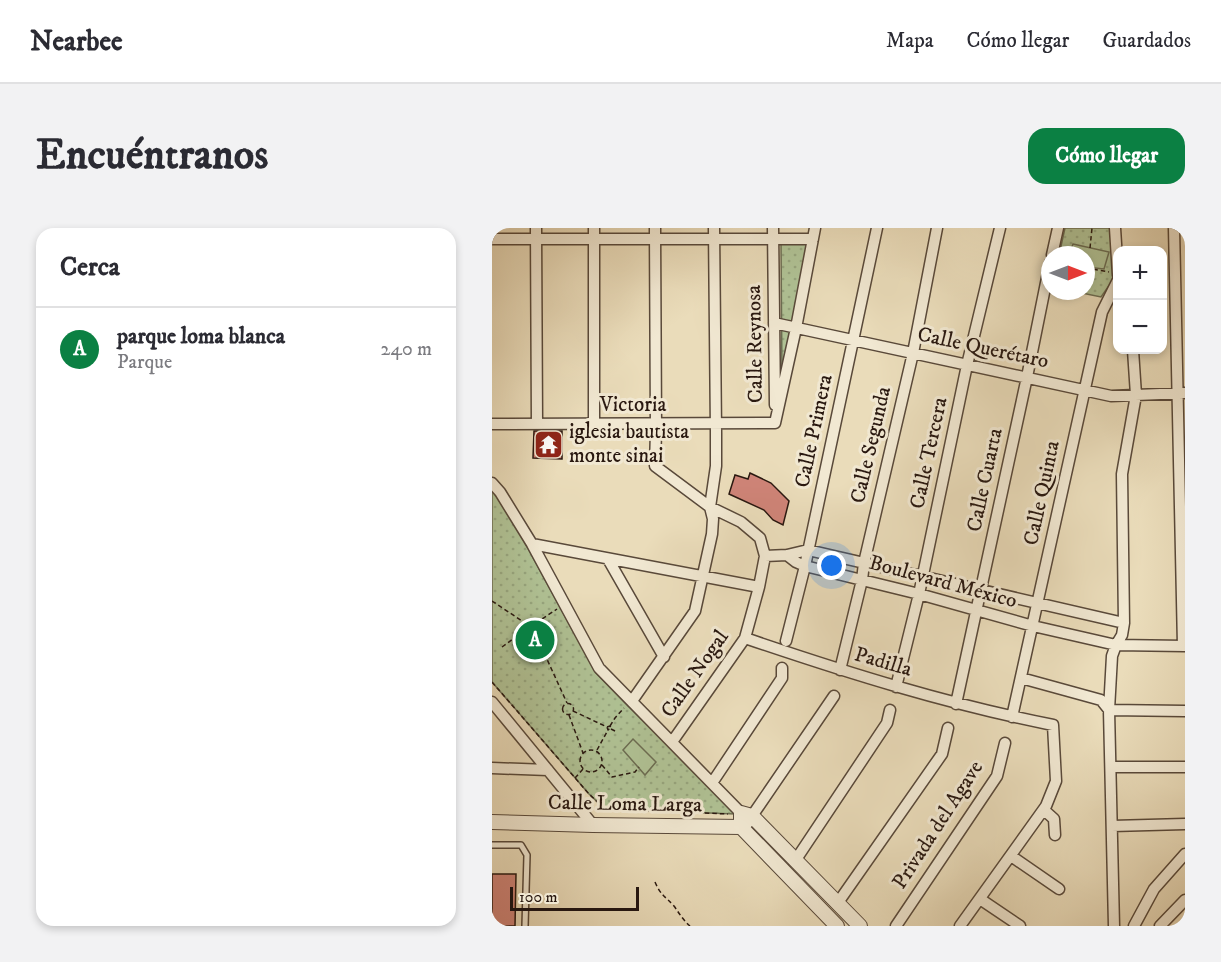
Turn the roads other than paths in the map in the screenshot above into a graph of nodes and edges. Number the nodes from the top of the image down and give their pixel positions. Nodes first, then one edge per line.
1 (877, 228) edge
2 (937, 228) edge
3 (1000, 228) edge
4 (1058, 228) edge
5 (1115, 228) edge
6 (1174, 228) edge
7 (594, 233) edge
8 (655, 233) edge
9 (714, 233) edge
10 (773, 233) edge
11 (536, 234) edge
12 (814, 234) edge
13 (492, 239) edge
14 (1054, 246) edge
15 (1115, 246) edge
16 (1113, 282) edge
17 (1043, 300) edge
18 (774, 323) junction
19 (796, 328) junction
20 (854, 340) junction
21 (913, 353) junction
22 (1133, 354) edge
23 (968, 364) junction
24 (1027, 377) junction
25 (1085, 390) junction
26 (1182, 393) edge
27 (1136, 395) junction
28 (775, 423) junction
29 (492, 424) edge
30 (537, 424) junction
31 (656, 424) junction
32 (715, 424) junction
33 (594, 425) junction
34 (492, 483) edge
35 (710, 507) junction
36 (532, 544) junction
37 (808, 550) junction
38 (787, 555) junction
39 (765, 556) junction
40 (608, 559) junction
41 (864, 563) junction
42 (805, 566) junction
43 (703, 576) junction
44 (923, 576) junction
45 (862, 580) junction
46 (759, 587) junction
47 (981, 590) junction
48 (919, 594) junction
49 (1038, 603) junction
50 (976, 609) junction
51 (1124, 623) junction
52 (1033, 626) junction
53 (745, 638) junction
54 (786, 641) dead end
55 (1116, 645) junction
56 (1184, 646) edge
57 (664, 657) junction
58 (782, 668) dead end
59 (840, 670) junction
60 (1021, 678) junction
61 (896, 687) junction
62 (834, 696) dead end
63 (492, 702) edge
64 (630, 703) junction
65 (956, 704) junction
66 (890, 710) dead end
67 (1109, 710) junction
68 (1185, 711) edge
69 (498, 715) edge
70 (1012, 717) junction
71 (948, 728) dead end
72 (672, 742) junction
73 (1005, 742) dead end
74 (1111, 767) junction
75 (1185, 767) edge
76 (492, 768) edge
77 (548, 770) junction
78 (712, 783) junction
79 (1044, 810) junction
80 (742, 818) junction
81 (492, 822) edge
82 (1185, 824) edge
83 (593, 825) junction
84 (1112, 826) junction
85 (1055, 835) dead end
86 (492, 845) edge
87 (1185, 854) edge
88 (1011, 856) junction
89 (795, 861) junction
90 (1059, 889) dead end
91 (980, 899) junction
92 (1185, 900) edge
93 (837, 904) junction
94 (525, 926) edge
95 (837, 926) edge
96 (860, 926) edge
97 (896, 926) edge
98 (960, 926) edge
99 (1020, 926) edge
100 (1114, 926) edge
101 (1134, 926) edge
102 (1160, 926) edge

1 - 20 street, Calle Primera
2 - 21 street, Calle Segunda
3 - 23 street, Calle Tercera
4 - 14 street
5 - 15 street
6 - 26 street
7 - 8 street
7 - 11 street
7 - 33 street
8 - 9 street
8 - 31 street
9 - 10 street
9 - 32 street
10 - 12 street
10 - 18 street, Calle Reynosa
11 - 13 street
11 - 30 street
12 - 19 street, Calle Reynosa
16 - 25 street, Calle Quinta
17 - 24 street, Calle Cuarta
18 - 19 street, Calle Querétaro
18 - 28 street, Calle Reynosa
19 - 20 street, Calle Querétaro
19 - 28 street, Calle Reynosa
20 - 21 street, Calle Querétaro
20 - 37 street, Calle Primera
21 - 23 street, Calle Querétaro
21 - 41 street, Calle Segunda
22 - 27 street
23 - 24 street, Calle Querétaro
23 - 44 street, Calle Tercera
24 - 25 street, Calle Querétaro
24 - 47 street, Calle Cuarta
25 - 27 street, Calle Querétaro
25 - 49 street, Calle Quinta
26 - 27 street, Calle Querétaro
26 - 56 street
27 - 51 street
28 - 32 street, Victoria
29 - 30 street, Victoria
30 - 33 street, Victoria
31 - 32 street, Victoria
31 - 33 street, Victoria
31 - 35 street
32 - 35 street
34 - 36 street
35 - 39 street
35 - 43 street
36 - 40 street
36 - 64 street
37 - 38 street, Boulevard México
37 - 41 street, Boulevard México
37 - 42 street, Calle Primera
38 - 39 street
38 - 42 street, Boulevard México
39 - 46 street, Calle Nogal
40 - 43 street
40 - 57 street
41 - 44 street, Boulevard México
41 - 45 street, Calle Segunda
42 - 45 street, Boulevard México
42 - 54 street, Calle Primera
43 - 46 street
43 - 57 street
44 - 47 street, Boulevard México
44 - 48 street, Calle Tercera
45 - 48 street, Boulevard México
45 - 59 street, Calle Segunda
46 - 53 street, Calle Nogal
47 - 49 street, Boulevard México
47 - 50 street, Calle Cuarta
48 - 50 street, Boulevard México
48 - 61 street, Calle Tercera
49 - 51 street, Boulevard México
49 - 52 street, Calle Quinta
50 - 52 street, Boulevard México
50 - 65 street, Calle Cuarta
51 - 55 street
52 - 55 street, Boulevard México
52 - 60 street, Calle Quinta
53 - 59 street, Padilla
53 - 72 street, Calle Nogal
55 - 56 street, Boulevard México
55 - 67 street
57 - 64 street
58 - 78 street
59 - 61 street, Padilla
60 - 67 street
60 - 70 street, Calle Quinta
61 - 65 street, Padilla
62 - 80 street
63 - 69 street
64 - 72 street
65 - 70 street, Padilla
66 - 89 street
67 - 68 street
67 - 74 street
69 - 77 street
70 - 79 street, Padilla
71 - 93 street
72 - 78 street
73 - 97 street, Privada del Agave
74 - 75 street
74 - 84 street
76 - 77 street
77 - 83 street
78 - 80 street
79 - 85 street
79 - 88 street
80 - 83 street, Calle Loma Larga
80 - 89 street
80 - 95 street
81 - 83 street, Calle Loma Larga
82 - 84 street
84 - 100 street
86 - 94 lane
87 - 101 street
88 - 90 street
88 - 91 street
89 - 93 street
91 - 98 street
91 - 99 street
92 - 102 street
93 - 96 street

